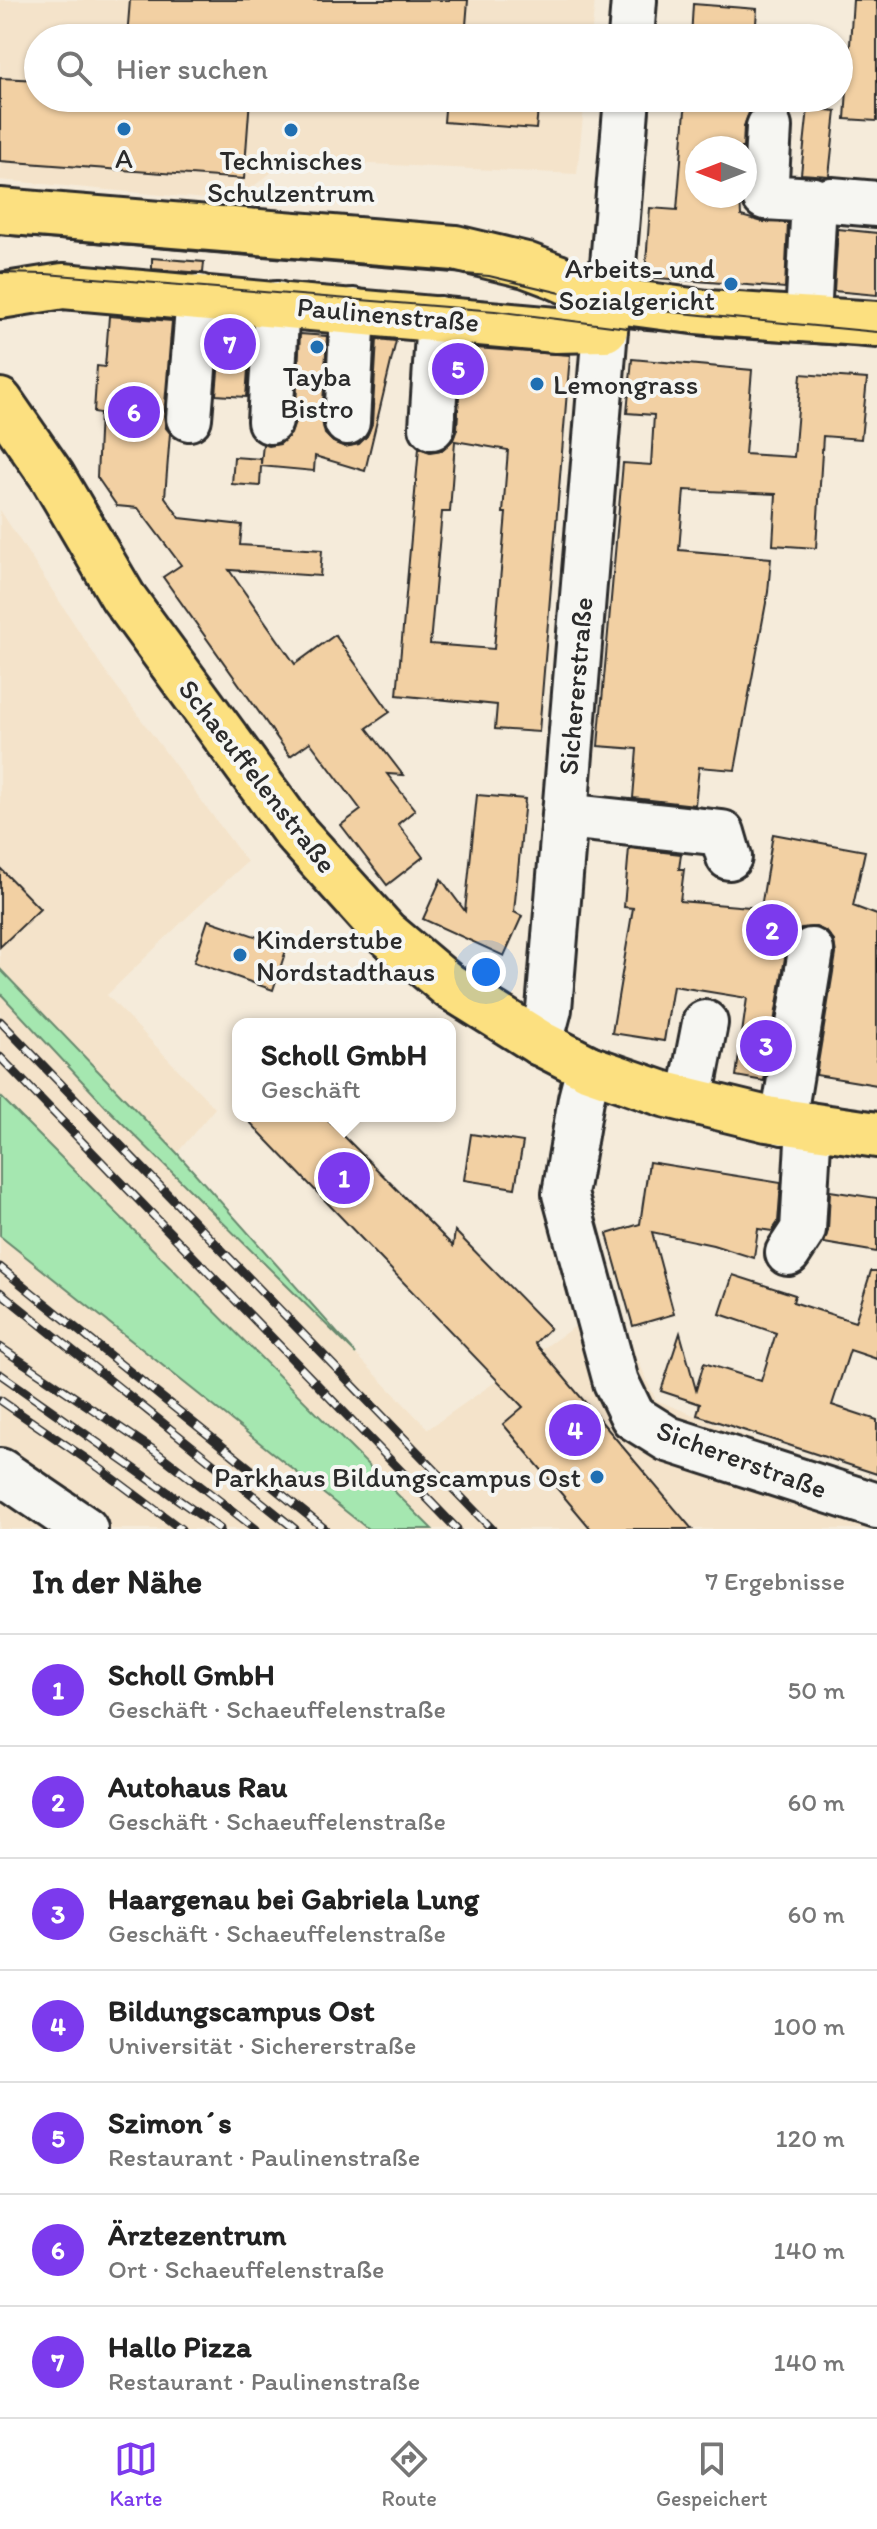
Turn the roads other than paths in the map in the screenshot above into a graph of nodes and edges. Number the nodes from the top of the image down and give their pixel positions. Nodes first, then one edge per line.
1 (634, 0) edge
2 (632, 24) edge
3 (626, 112) edge
4 (769, 127) dead end
5 (831, 200) dead end
6 (877, 204) edge
7 (0, 211) edge
8 (0, 296) edge
9 (199, 297) junction
10 (277, 304) junction
11 (353, 311) junction
12 (608, 314) junction
13 (439, 319) junction
14 (808, 319) junction
15 (877, 324) edge
16 (0, 401) edge
17 (189, 418) dead end
18 (270, 421) dead end
19 (347, 422) dead end
20 (432, 427) dead end
21 (565, 816) junction
22 (729, 857) dead end
23 (811, 951) dead end
24 (705, 1023) dead end
25 (540, 1043) junction
26 (589, 1068) junction
27 (690, 1100) junction
28 (796, 1124) junction
29 (877, 1135) edge
30 (788, 1253) dead end
31 (0, 1471) edge
32 (877, 1506) edge
33 (85, 1529) edge

1 - 2 street
3 - 12 street, Sichererstraße
4 - 14 street
5 - 6 street
7 - 12 main road, Paulinenstraße
8 - 9 main road, Paulinenstraße
9 - 10 main road, Paulinenstraße
9 - 17 street
10 - 11 main road, Paulinenstraße
10 - 18 street
11 - 13 main road, Paulinenstraße
11 - 19 street
12 - 13 main road, Paulinenstraße
12 - 14 main road, Paulinenstraße
12 - 21 street, Sichererstraße
13 - 20 street
14 - 15 main road, Paulinenstraße
16 - 25 main road, Schaeuffelenstraße
21 - 22 street
21 - 25 street, Sichererstraße
23 - 28 street
24 - 27 street
25 - 26 main road, Schaeuffelenstraße
26 - 27 main road, Schaeuffelenstraße
26 - 32 street, Sichererstraße
27 - 28 main road, Schaeuffelenstraße
28 - 29 main road, Schaeuffelenstraße
28 - 30 street
31 - 33 street

